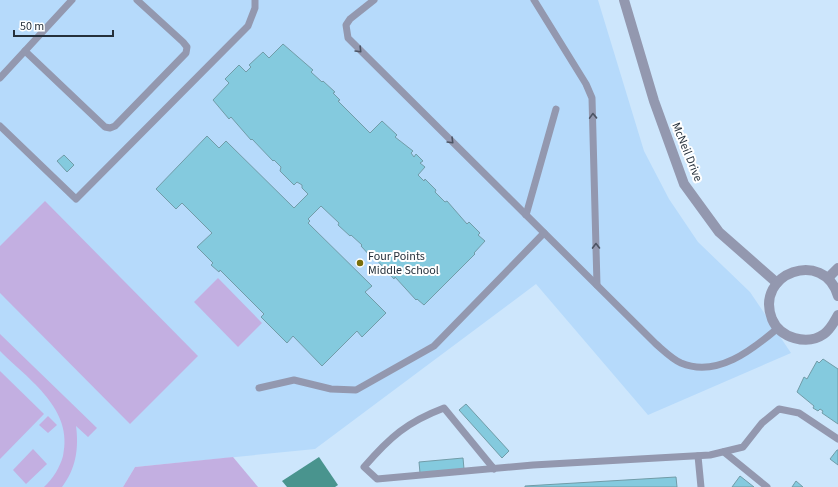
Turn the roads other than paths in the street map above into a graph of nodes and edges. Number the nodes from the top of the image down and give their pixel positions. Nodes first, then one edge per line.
1 (72, 0) edge
2 (137, 0) edge
3 (255, 0) edge
4 (374, 0) edge
5 (534, 0) edge
6 (624, 0) edge
7 (25, 51) junction
8 (0, 78) edge
9 (556, 109) dead end
10 (0, 126) edge
11 (526, 215) junction
12 (544, 232) junction
13 (838, 268) edge
14 (828, 278) junction
15 (776, 283) junction
16 (597, 285) junction
17 (838, 296) edge
18 (838, 315) edge
19 (778, 328) junction
20 (835, 328) edge
21 (259, 388) dead end
22 (838, 439) edge
23 (724, 452) junction
24 (698, 456) junction
25 (494, 469) junction
26 (701, 487) edge
27 (767, 487) edge

1 - 7 lane
2 - 7 lane
3 - 10 lane
4 -> 11 lane
16 -> 5 lane
6 - 15 street, McNeil Drive
7 - 8 lane
9 - 11 lane
11 - 12 lane
12 - 16 lane
12 - 21 lane
13 - 14 street
14 - 15 street
14 - 17 street
15 - 19 street
16 - 19 lane
18 - 20 street
19 - 20 street
22 - 23 lane
23 - 24 lane
23 - 27 lane
24 - 25 lane
24 - 26 lane
25 - 25 lane

